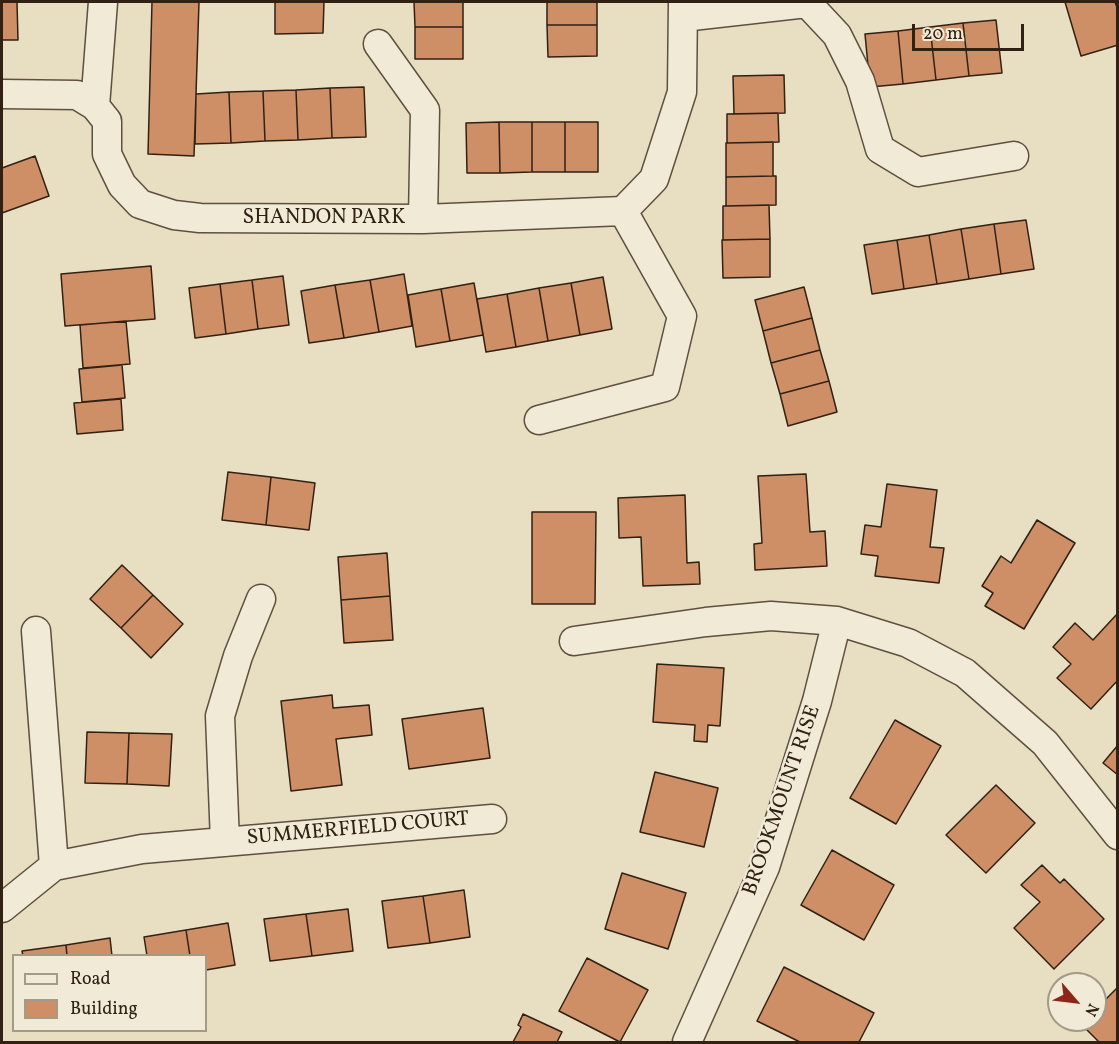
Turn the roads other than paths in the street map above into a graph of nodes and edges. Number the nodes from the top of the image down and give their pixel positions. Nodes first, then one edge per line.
1 (103, 2) edge
2 (683, 9) edge
3 (378, 44) dead end
4 (2, 94) edge
5 (95, 106) junction
6 (1014, 156) dead end
7 (623, 211) junction
8 (423, 219) junction
9 (539, 420) dead end
10 (261, 599) dead end
11 (837, 621) junction
12 (36, 631) dead end
13 (574, 641) dead end
14 (492, 819) dead end
15 (1118, 835) edge
16 (225, 842) junction
17 (54, 866) junction
18 (2, 908) edge
19 (687, 1042) edge

1 - 5 street, SHANDON PARK
2 - 6 street
2 - 7 street
3 - 8 street
4 - 5 street
5 - 8 street, SHANDON PARK
7 - 8 street, SHANDON PARK
7 - 9 street
10 - 16 street, SUMMERFIELD COURT
11 - 13 street
11 - 15 street
11 - 19 street, BROOKMOUNT RISE
12 - 17 street
14 - 16 street, SUMMERFIELD COURT
16 - 17 street, SUMMERFIELD COURT
17 - 18 street, SUMMERFIELD COURT

